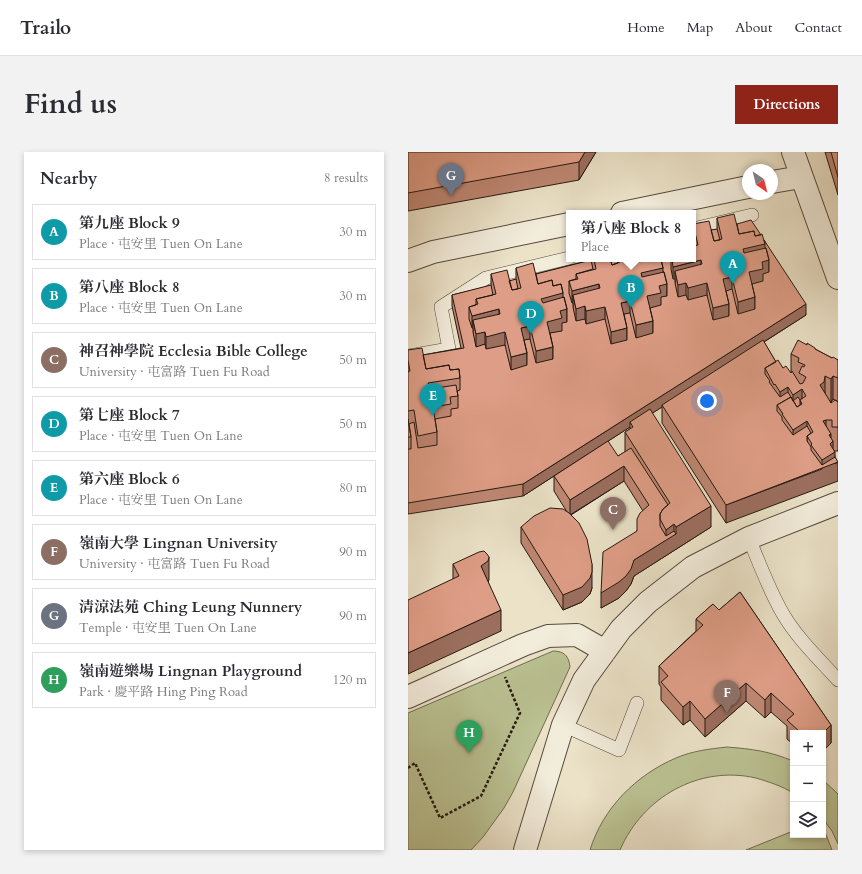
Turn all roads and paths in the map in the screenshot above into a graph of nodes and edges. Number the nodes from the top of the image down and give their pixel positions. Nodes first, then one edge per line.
1 (793, 152) edge
2 (801, 177) junction
3 (778, 181) edge
4 (742, 188) edge
5 (637, 210) edge
6 (752, 215) dead end
7 (566, 225) edge
8 (696, 228) edge
9 (566, 259) edge
10 (408, 261) edge
11 (838, 278) edge
12 (408, 356) edge
13 (838, 503) edge
14 (748, 538) junction
15 (605, 651) junction
16 (505, 676) dead end
17 (838, 680) edge
18 (408, 696) edge
19 (637, 703) dead end
20 (562, 725) junction
21 (408, 768) edge
22 (525, 850) edge

1 - 2 street
2 - 3 street
2 - 11 street
4 - 5 street
6 - 8 lane
7 - 10 street
9 - 12 lane
13 - 14 street
14 - 15 street
14 - 17 lane
15 - 18 street
15 - 20 street
16 - 21 path
19 - 20 lane
20 - 22 street

